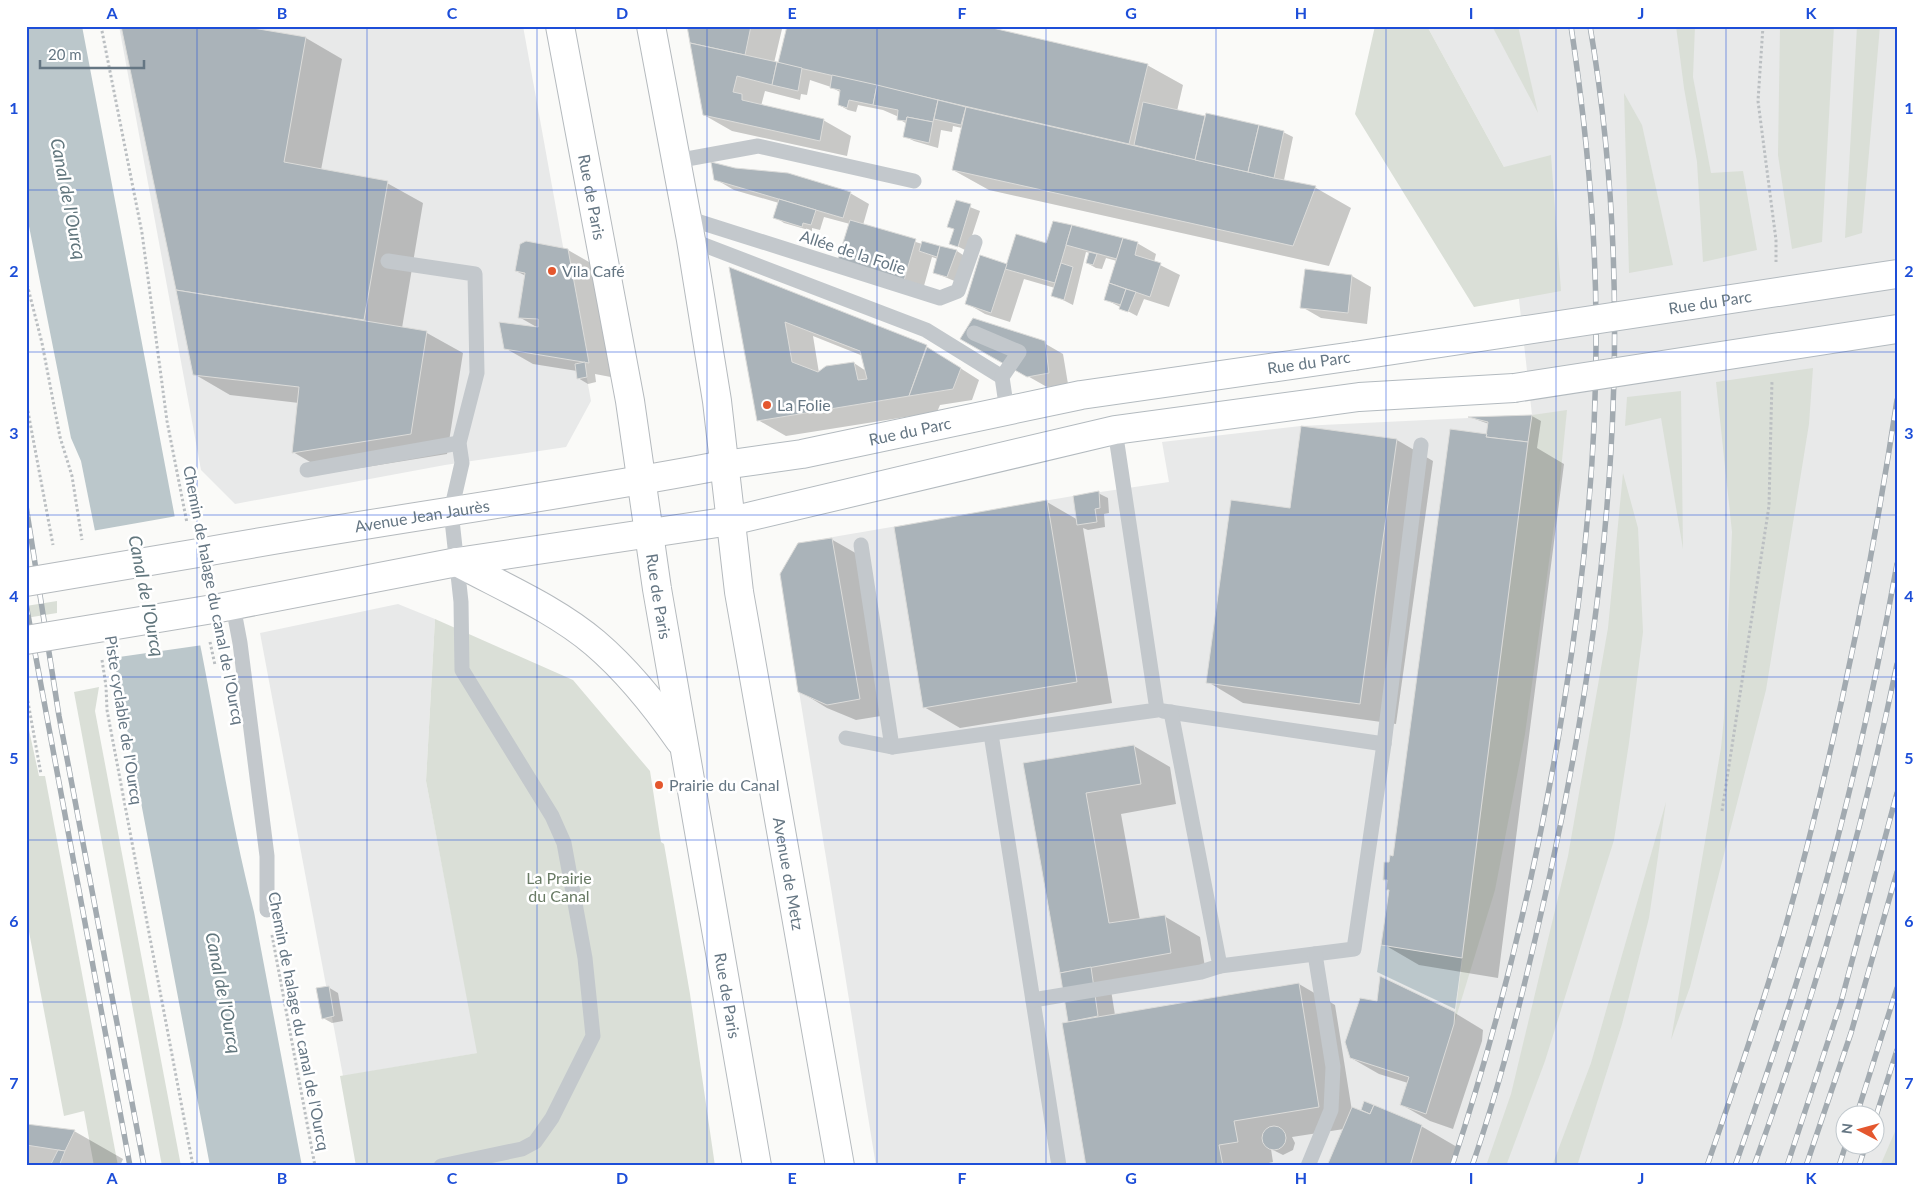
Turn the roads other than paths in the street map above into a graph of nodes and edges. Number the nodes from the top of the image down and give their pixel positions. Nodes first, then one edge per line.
1 (560, 26) edge
2 (651, 26) edge
3 (676, 161) junction
4 (914, 181) dead end
5 (689, 229) junction
6 (975, 242) dead end
7 (388, 261) dead end
8 (1897, 274) edge
9 (1897, 329) edge
10 (974, 333) dead end
11 (1002, 377) junction
12 (1007, 411) junction
13 (1116, 430) junction
14 (459, 442) junction
15 (1421, 445) dead end
16 (724, 465) junction
17 (306, 470) dead end
18 (640, 481) junction
19 (451, 511) junction
20 (731, 521) junction
21 (649, 534) junction
22 (861, 545) dead end
23 (457, 562) junction
24 (26, 582) edge
25 (226, 607) junction
26 (26, 640) edge
27 (1164, 711) junction
28 (991, 734) junction
29 (846, 738) dead end
30 (1384, 744) junction
31 (684, 746) junction
32 (892, 747) junction
33 (267, 910) road end
34 (1315, 954) junction
35 (1220, 966) junction
36 (1032, 1000) junction
37 (440, 1166) edge
38 (757, 1166) edge
39 (840, 1166) edge
40 (1059, 1166) edge
41 (1308, 1166) edge

1 - 18 main road, Rue de Paris
2 - 3 main road
3 - 4 lane
3 - 5 main road
5 - 6 lane, Allée de la Folie
5 - 11 lane
5 - 16 main road
7 - 14 lane
8 - 12 main road, Rue du Parc, bridge
9 - 13 main road, bridge
10 - 11 lane
11 - 12 lane
12 - 16 main road, Rue du Parc
13 - 20 main road
13 - 27 lane
14 - 17 lane
14 - 19 lane
15 - 30 lane
16 - 18 main road, Rue du Parc
16 - 20 main road
18 - 19 main road, Avenue Jean Jaurès
18 - 21 main road, Rue de Paris
19 - 23 lane
19 - 24 main road, Avenue Jean Jaurès, bridge
20 - 21 main road
20 - 39 main road, Avenue de Metz
21 - 23 main road
21 - 31 main road, Rue de Paris
22 - 32 lane
23 - 25 main road
23 - 31 main road
23 - 37 lane
25 - 26 main road, bridge
25 - 33 lane
27 - 28 lane
27 - 30 lane
27 - 35 lane
28 - 32 lane
28 - 36 lane
29 - 32 lane
30 - 34 lane
31 - 38 main road, Rue de Paris
34 - 35 lane
34 - 41 lane
35 - 36 lane
36 - 40 lane

